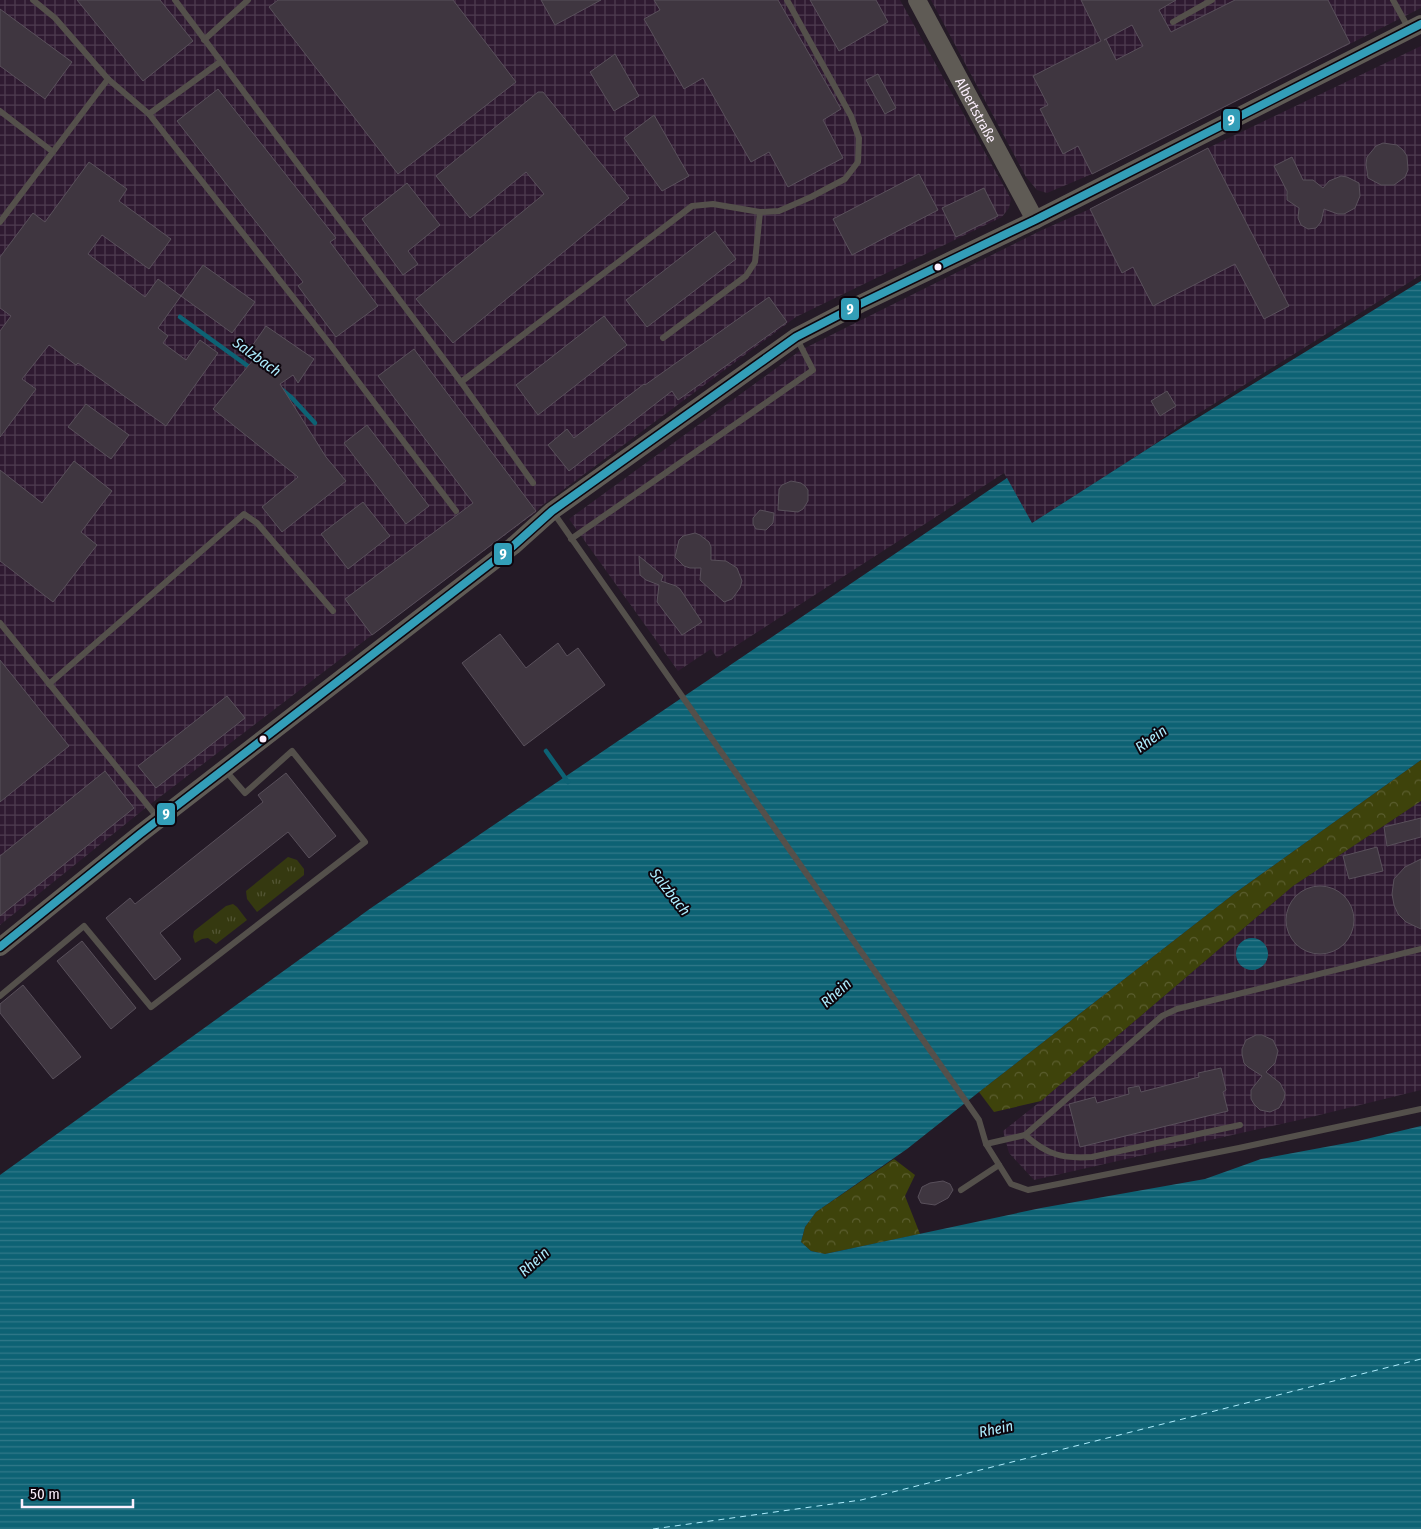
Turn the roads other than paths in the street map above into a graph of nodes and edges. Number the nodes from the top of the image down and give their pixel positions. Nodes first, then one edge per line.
1 (33, 0) edge
2 (175, 0) edge
3 (248, 0) edge
4 (787, 0) edge
5 (917, 0) edge
6 (1212, 0) edge
7 (1393, 0) edge
8 (1172, 22) dead end
9 (1415, 27) edge
10 (204, 40) junction
11 (220, 62) junction
12 (108, 79) junction
13 (0, 111) edge
14 (149, 114) junction
15 (53, 152) junction
16 (760, 212) junction
17 (1035, 220) junction
18 (0, 222) edge
19 (796, 337) junction
20 (663, 338) dead end
21 (461, 382) junction
22 (533, 483) dead end
23 (456, 511) dead end
24 (552, 511) junction
25 (572, 539) junction
26 (333, 611) dead end
27 (0, 623) edge
28 (49, 684) junction
29 (224, 769) junction
30 (160, 819) junction
31 (0, 946) edge
32 (1421, 949) edge
33 (0, 996) edge
34 (1421, 1109) edge
35 (1240, 1124) dead end
36 (1025, 1135) junction
37 (986, 1144) junction
38 (999, 1165) junction
39 (961, 1190) dead end

1 - 12 lane
2 - 10 lane
3 - 10 lane
4 - 16 lane
5 - 17 street, Albertstraße
6 - 8 lane
7 - 9 lane
9 - 17 street
10 - 11 lane
11 - 14 lane
11 - 21 lane
12 - 14 lane
12 - 15 lane
13 - 15 lane
14 - 23 lane
15 - 18 lane
16 - 20 lane
16 - 21 lane
17 - 19 street
19 - 24 street
19 - 25 lane
21 - 22 lane
24 - 25 lane
24 - 29 street
25 - 37 lane
26 - 28 lane
27 - 28 lane
28 - 30 lane
29 - 30 street
29 - 33 lane
30 - 31 street
32 - 36 lane
34 - 38 lane
35 - 36 lane
36 - 37 lane
37 - 38 lane
38 - 39 lane

